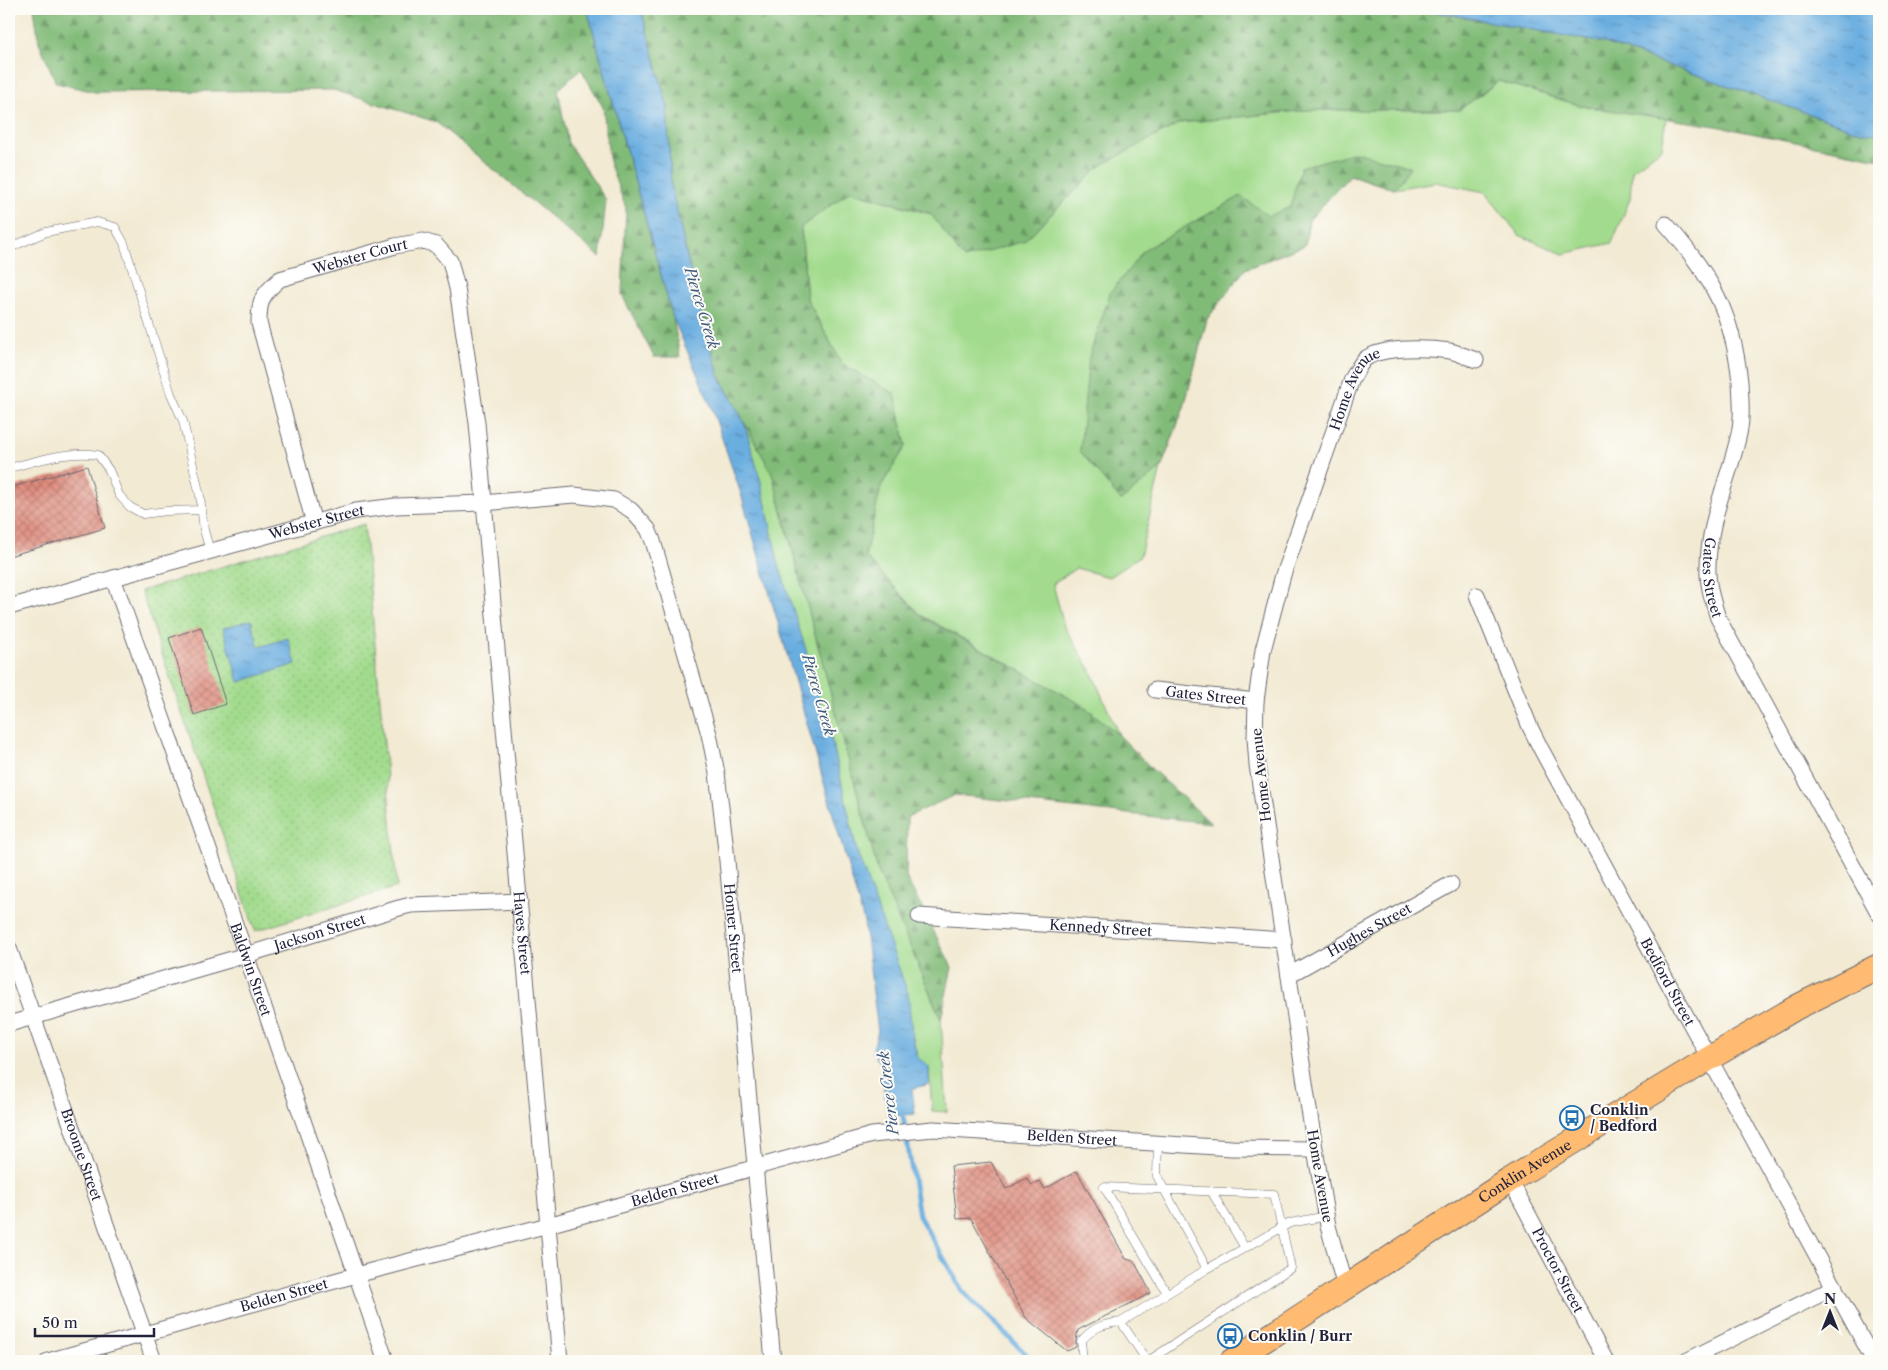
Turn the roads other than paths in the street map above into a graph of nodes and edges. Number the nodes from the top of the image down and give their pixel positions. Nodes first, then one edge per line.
1 (1666, 224) dead end
2 (9, 248) edge
3 (1476, 360) dead end
4 (9, 468) edge
5 (483, 503) junction
6 (202, 510) junction
7 (631, 510) joint
8 (314, 522) junction
9 (210, 551) junction
10 (113, 578) junction
11 (1477, 595) dead end
12 (9, 607) edge
13 (1156, 690) dead end
14 (1256, 701) junction
15 (1451, 884) dead end
16 (520, 901) junction
17 (1879, 914) edge
18 (919, 916) dead end
19 (1284, 940) junction
20 (9, 948) edge
21 (246, 955) junction
22 (1879, 966) edge
23 (1289, 975) junction
24 (33, 1018) junction
25 (9, 1024) edge
26 (1710, 1058) junction
27 (1158, 1143) junction
28 (1316, 1149) junction
29 (755, 1169) junction
30 (1510, 1180) junction
31 (1164, 1189) junction
32 (1212, 1191) junction
33 (1327, 1216) junction
34 (548, 1225) junction
35 (1281, 1228) junction
36 (1245, 1248) junction
37 (1207, 1269) junction
38 (356, 1275) junction
39 (1346, 1287) junction
40 (1835, 1287) junction
41 (1167, 1293) junction
42 (1121, 1322) junction
43 (144, 1334) junction
44 (48, 1361) edge
45 (154, 1361) edge
46 (386, 1361) edge
47 (560, 1361) edge
48 (774, 1361) edge
49 (1083, 1361) edge
50 (1148, 1361) edge
51 (1232, 1361) edge
52 (1606, 1361) edge
53 (1686, 1361) edge
54 (1874, 1361) edge

1 - 17 street, Gates Street
2 - 6 lane
3 - 14 street, Home Avenue
4 - 6 lane
5 - 7 street, Webster Street
5 - 8 street, Webster Street
5 - 8 street, Webster Court
5 - 16 street, Hayes Street
6 - 9 lane
7 - 29 street, Homer Street
8 - 9 street, Webster Street
9 - 10 street, Webster Street
10 - 12 street, Webster Street
10 - 21 street, Baldwin Street
11 - 26 street, Bedford Street
13 - 14 street, Gates Street
14 - 19 street, Home Avenue
15 - 23 street, Hughes Street
16 - 21 street, Jackson Street
16 - 34 street, Hayes Street
18 - 19 street, Kennedy Street
19 - 23 street, Home Avenue
20 - 24 street, Broome Street
21 - 24 street, Jackson Street
21 - 38 street, Baldwin Street
22 - 26 main road, Conklin Avenue
23 - 28 street, Home Avenue
24 - 25 street, Jackson Street
24 - 43 street, Broome Street
26 - 30 main road, Conklin Avenue
26 - 40 street, Bedford Street
27 - 28 street, Belden Street
27 - 29 street, Belden Street
27 - 31 lane
28 - 33 street, Home Avenue
29 - 34 street, Belden Street
29 - 48 street, Homer Street
30 - 39 main road, Conklin Avenue
30 - 52 street, Proctor Street
31 - 32 lane
31 - 37 lane
31 - 41 lane
32 - 35 lane
32 - 36 lane
33 - 35 lane
33 - 39 street, Home Avenue
34 - 38 street, Belden Street
34 - 47 street, Hayes Street
35 - 36 lane
35 - 50 lane
36 - 37 lane
37 - 41 lane
38 - 43 street, Belden Street
38 - 46 street, Baldwin Street
39 - 51 main road, Conklin Avenue
40 - 53 street
40 - 54 street, Bedford Street
41 - 42 lane
42 - 49 lane
42 - 50 lane
43 - 44 street, Belden Street
43 - 45 street, Broome Street

